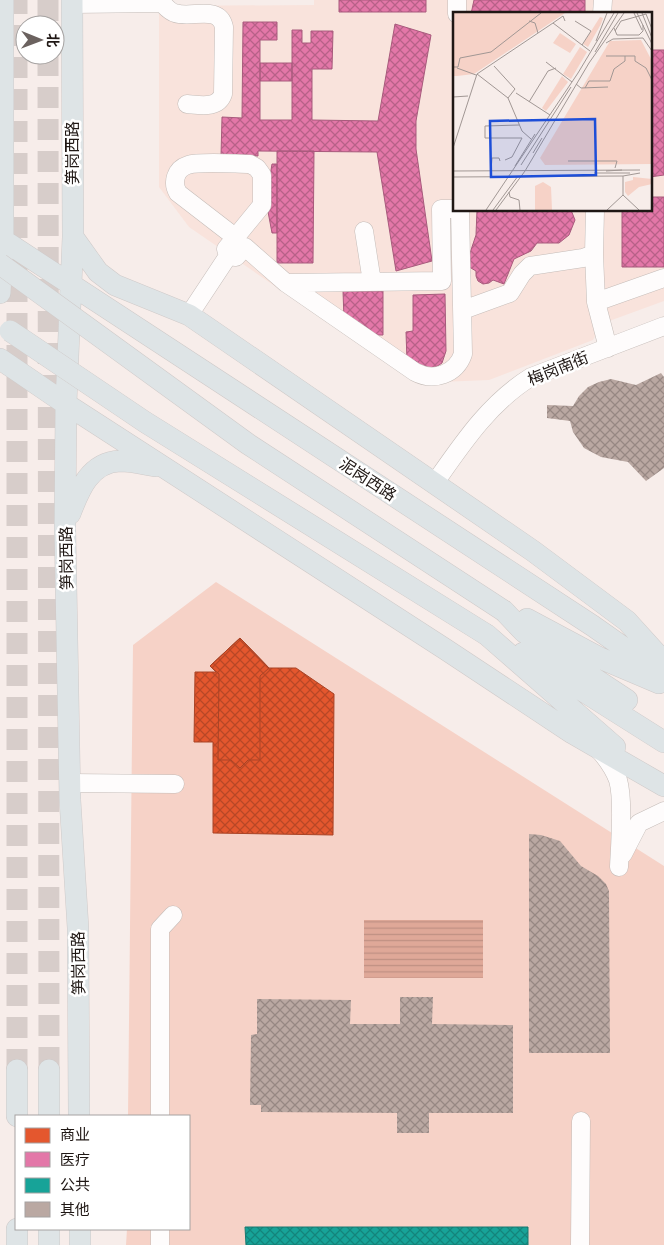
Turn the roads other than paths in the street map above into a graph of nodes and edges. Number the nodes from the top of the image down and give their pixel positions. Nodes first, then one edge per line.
1 (3, 0) edge
2 (72, 2) edge
3 (168, 6) edge
4 (187, 104) dead end
5 (2, 140) edge
6 (453, 209) edge
7 (460, 211) edge
8 (595, 211) edge
9 (364, 231) dead end
10 (73, 237) junction
11 (235, 237) junction
12 (1, 239) edge
13 (594, 254) junction
14 (228, 256) junction
15 (0, 264) edge
16 (664, 278) edge
17 (286, 282) junction
18 (372, 282) junction
19 (71, 284) junction
20 (0, 293) edge
21 (596, 302) junction
22 (463, 310) junction
23 (188, 315) junction
24 (5, 326) edge
25 (664, 326) edge
26 (608, 348) junction
27 (0, 358) edge
28 (66, 404) junction
29 (166, 468) junction
30 (434, 484) junction
31 (65, 529) junction
32 (504, 611) junction
33 (487, 635) junction
34 (664, 662) edge
35 (664, 676) edge
36 (664, 685) edge
37 (664, 725) edge
38 (664, 742) edge
39 (596, 746) junction
40 (645, 774) junction
41 (70, 783) junction
42 (175, 784) dead end
43 (664, 786) edge
44 (664, 811) edge
45 (173, 915) dead end
46 (17, 1070) tunnel mouth
47 (49, 1070) tunnel mouth
48 (17, 1115) edge
49 (49, 1115) edge
50 (79, 1115) edge
51 (160, 1115) edge
52 (581, 1120) dead end
53 (17, 1230) edge
54 (49, 1230) edge
55 (80, 1230) edge
56 (160, 1230) edge
57 (17, 1245) edge
58 (49, 1245) edge
59 (80, 1245) edge
60 (160, 1245) edge
61 (580, 1245) edge

1 - 5 main road
2 - 3 street
2 - 10 main road, 笋岗西路
3 - 4 street
5 - 12 main road
6 - 18 street
7 - 22 street
8 - 13 street
9 - 18 street
10 - 19 main road, 笋岗西路
10 - 23 main road
11 - 11 street
11 - 14 street
12 - 19 main road, 泥岗西路
12 - 20 main road
13 - 21 street
13 - 22 street
14 - 17 street
14 - 23 street
15 - 32 main road, bridge
16 - 21 street
17 - 18 street
17 - 22 street
19 - 28 main road, 笋岗西路
19 - 35 main road, 泥岗西路
21 - 26 street
23 - 30 main road
24 - 33 main road, bridge
25 - 26 street, 梅岗南街
26 - 30 street, 梅岗南街
27 - 28 main road
28 - 29 main road
28 - 31 main road, 笋岗西路
29 - 31 main road
29 - 39 main road
30 - 34 main road
31 - 41 main road, 笋岗西路
32 - 36 main road
32 - 37 main road
33 - 38 main road
33 - 40 main road
39 - 40 main road
39 - 44 street
40 - 43 main road
41 - 42 street
41 - 50 main road, 笋岗西路
45 - 51 street
46 - 48 main road
47 - 49 main road
52 - 61 street
53 - 57 main road
54 - 58 main road
55 - 59 main road
56 - 60 street

